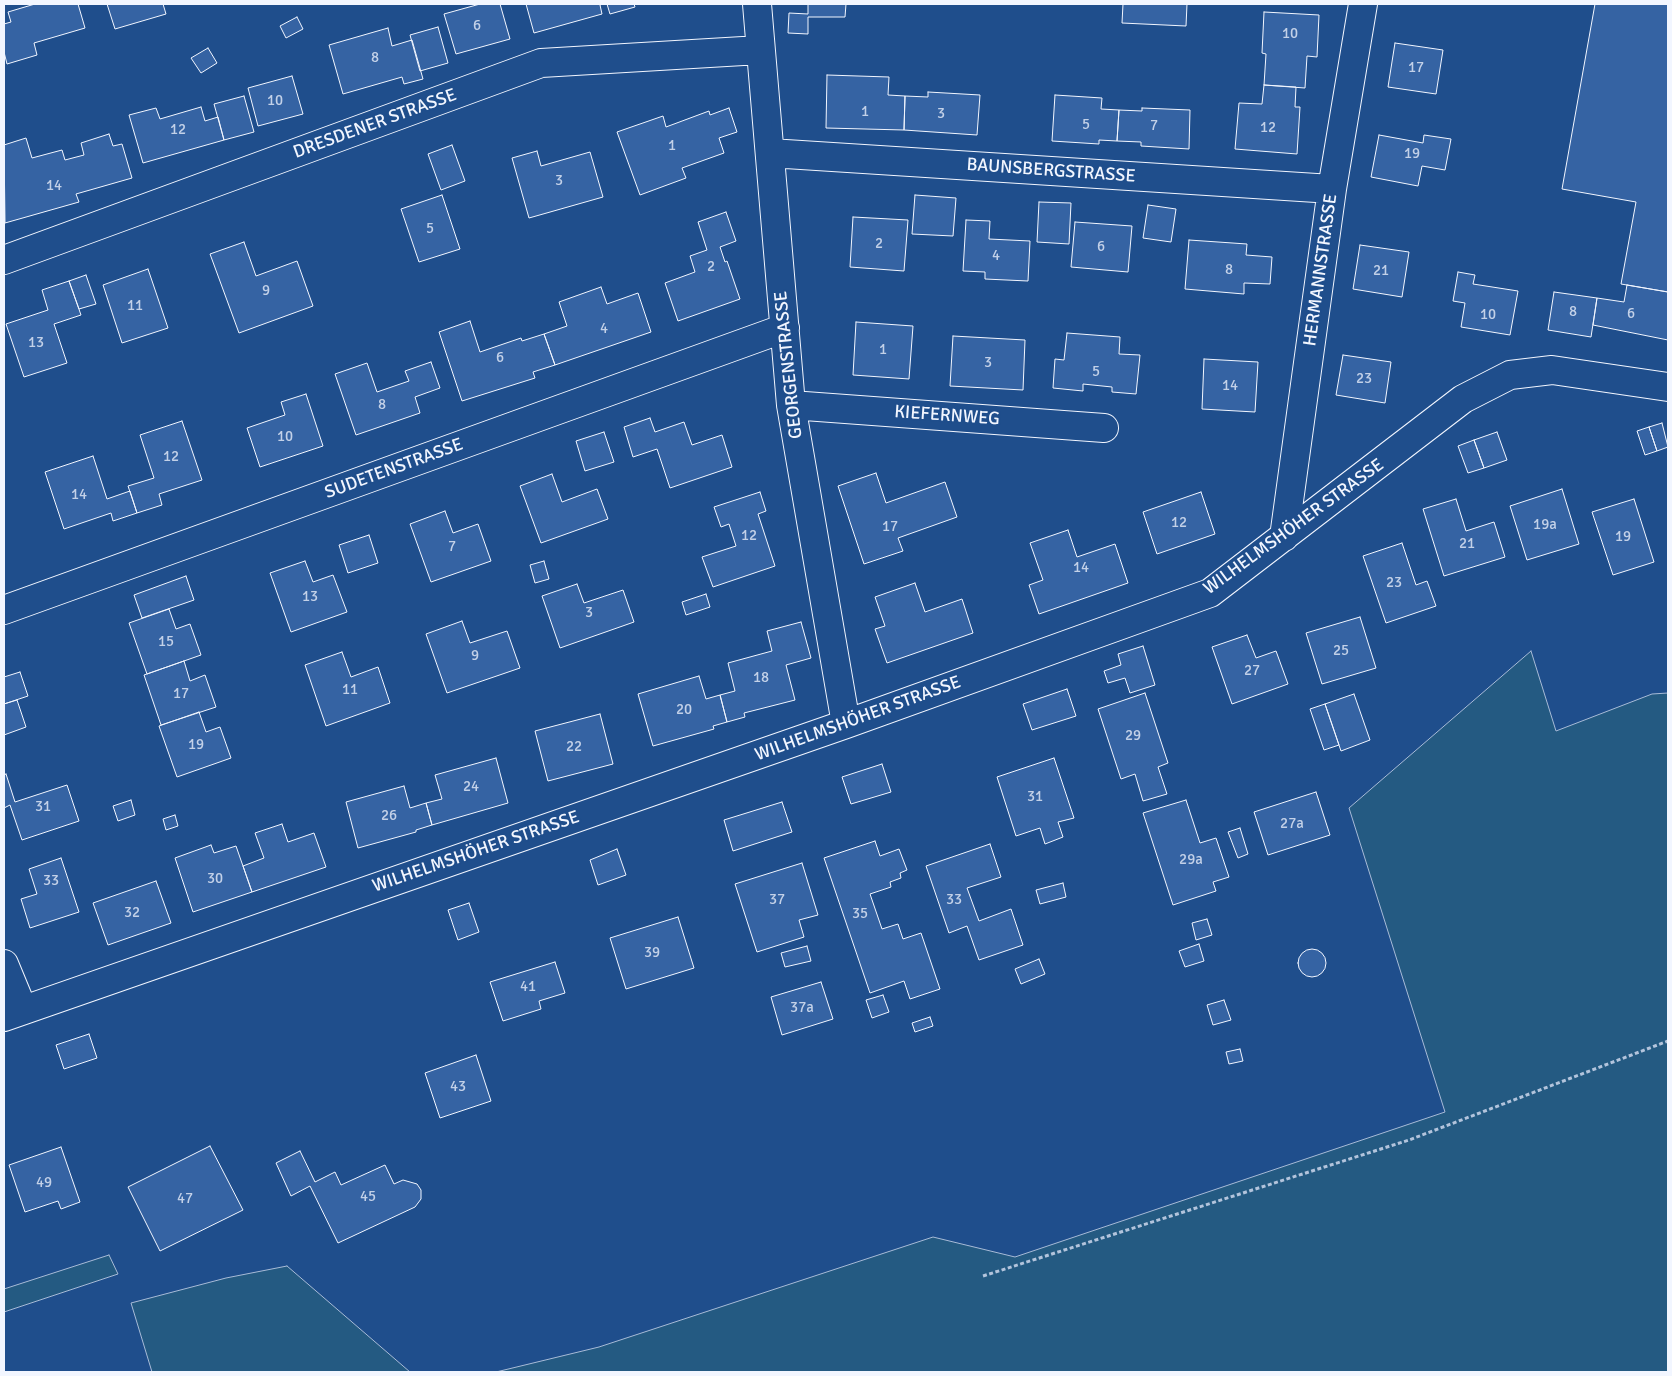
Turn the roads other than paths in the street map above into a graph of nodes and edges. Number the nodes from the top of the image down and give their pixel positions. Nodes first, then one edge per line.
1 (757, 4) edge
2 (1363, 4) edge
3 (760, 50) junction
4 (770, 153) junction
5 (1332, 189) junction
6 (4, 260) edge
7 (785, 328) junction
8 (1668, 387) edge
9 (790, 404) junction
10 (1104, 428) dead end
11 (1284, 537) junction
12 (4, 610) edge
13 (846, 724) junction
14 (4, 964) edge
15 (14, 1014) edge

1 - 3 street, GEORGENSTRASSE
2 - 5 street, HERMANNSTRASSE
3 - 4 street, GEORGENSTRASSE
3 - 6 street, DRESDENER STRASSE
4 - 5 street, BAUNSBERGSTRASSE
4 - 7 street, GEORGENSTRASSE
5 - 11 street, HERMANNSTRASSE
7 - 9 street, GEORGENSTRASSE
7 - 12 street, SUDETENSTRASSE
8 - 11 street, WILHELMSHÖHER STRASSE
9 - 10 street, KIEFERNWEG
9 - 13 street, GEORGENSTRASSE
11 - 13 street, WILHELMSHÖHER STRASSE
13 - 15 street, WILHELMSHÖHER STRASSE
14 - 15 street

